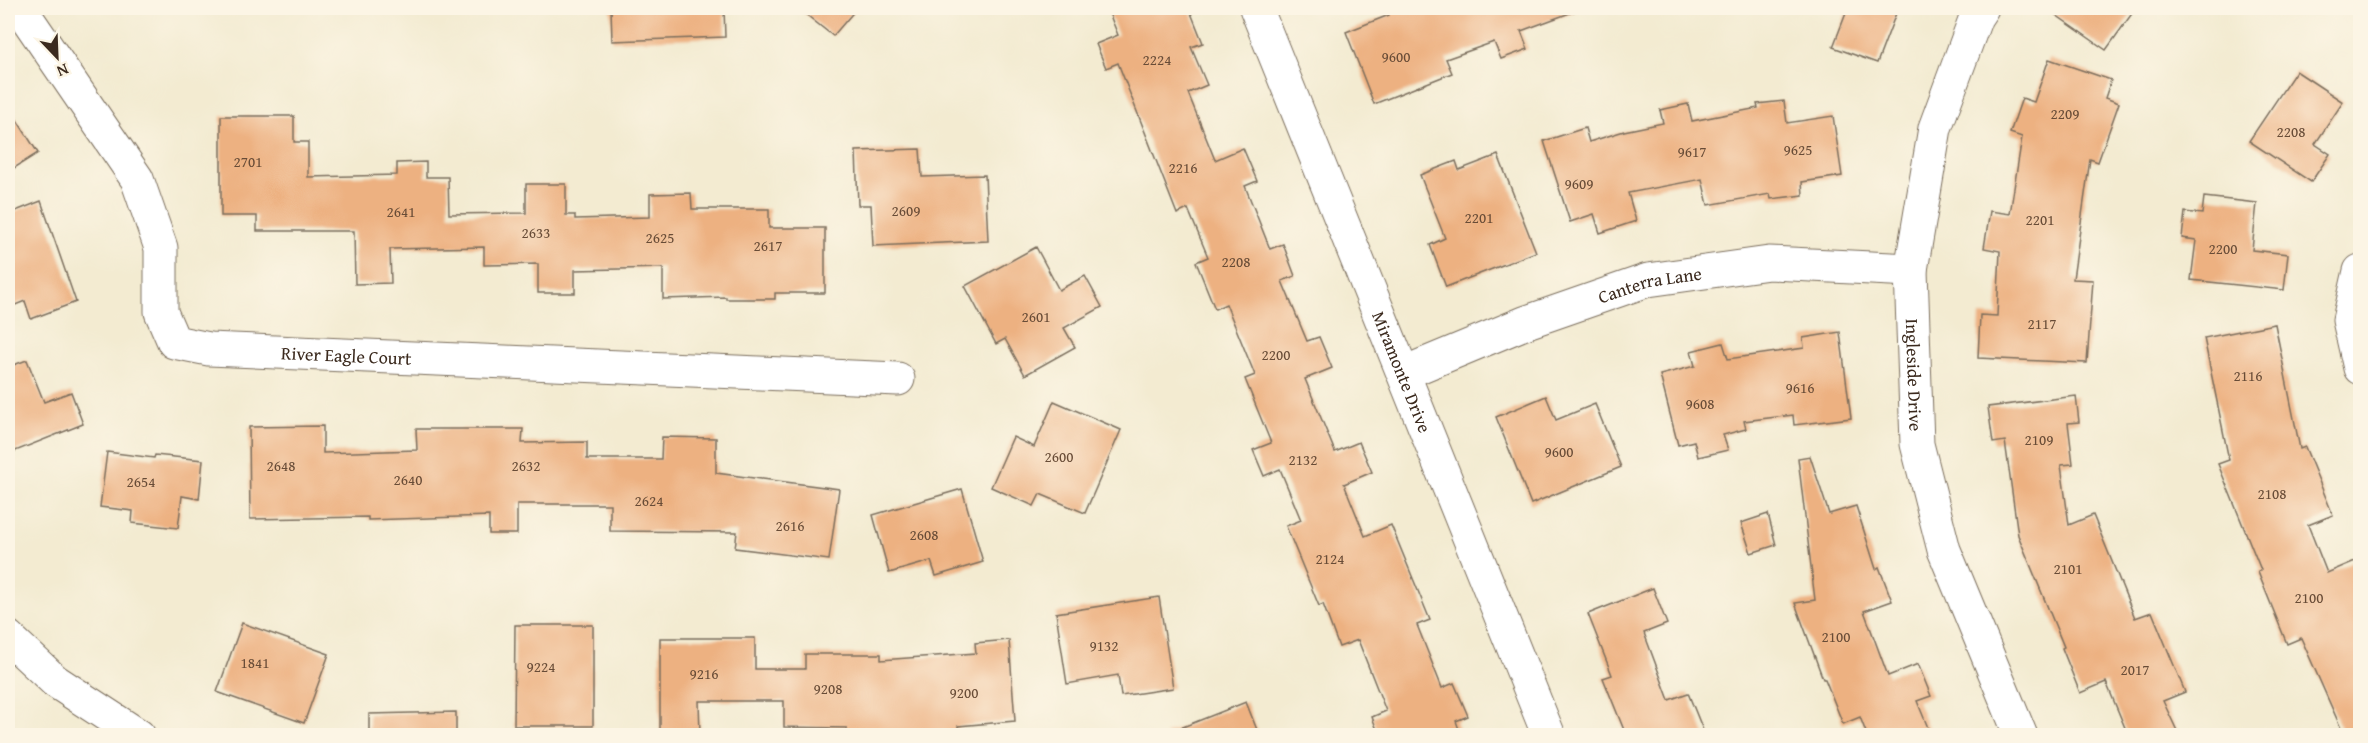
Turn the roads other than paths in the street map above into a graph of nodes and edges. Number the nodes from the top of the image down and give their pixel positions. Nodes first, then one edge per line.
1 (20, 8) edge
2 (1256, 8) edge
3 (1982, 8) edge
4 (1911, 270) junction
5 (2361, 271) edge
6 (2361, 368) edge
7 (1404, 373) junction
8 (898, 379) dead end
9 (8, 637) edge
10 (139, 735) edge
11 (1549, 735) edge
12 (2021, 735) edge

1 - 8 street, River Eagle Court
2 - 7 street, Miramonte Drive
3 - 4 street, Ingleside Drive
4 - 7 street, Canterra Lane
4 - 12 street, Ingleside Drive
5 - 6 street
7 - 11 street, Miramonte Drive
9 - 10 street

